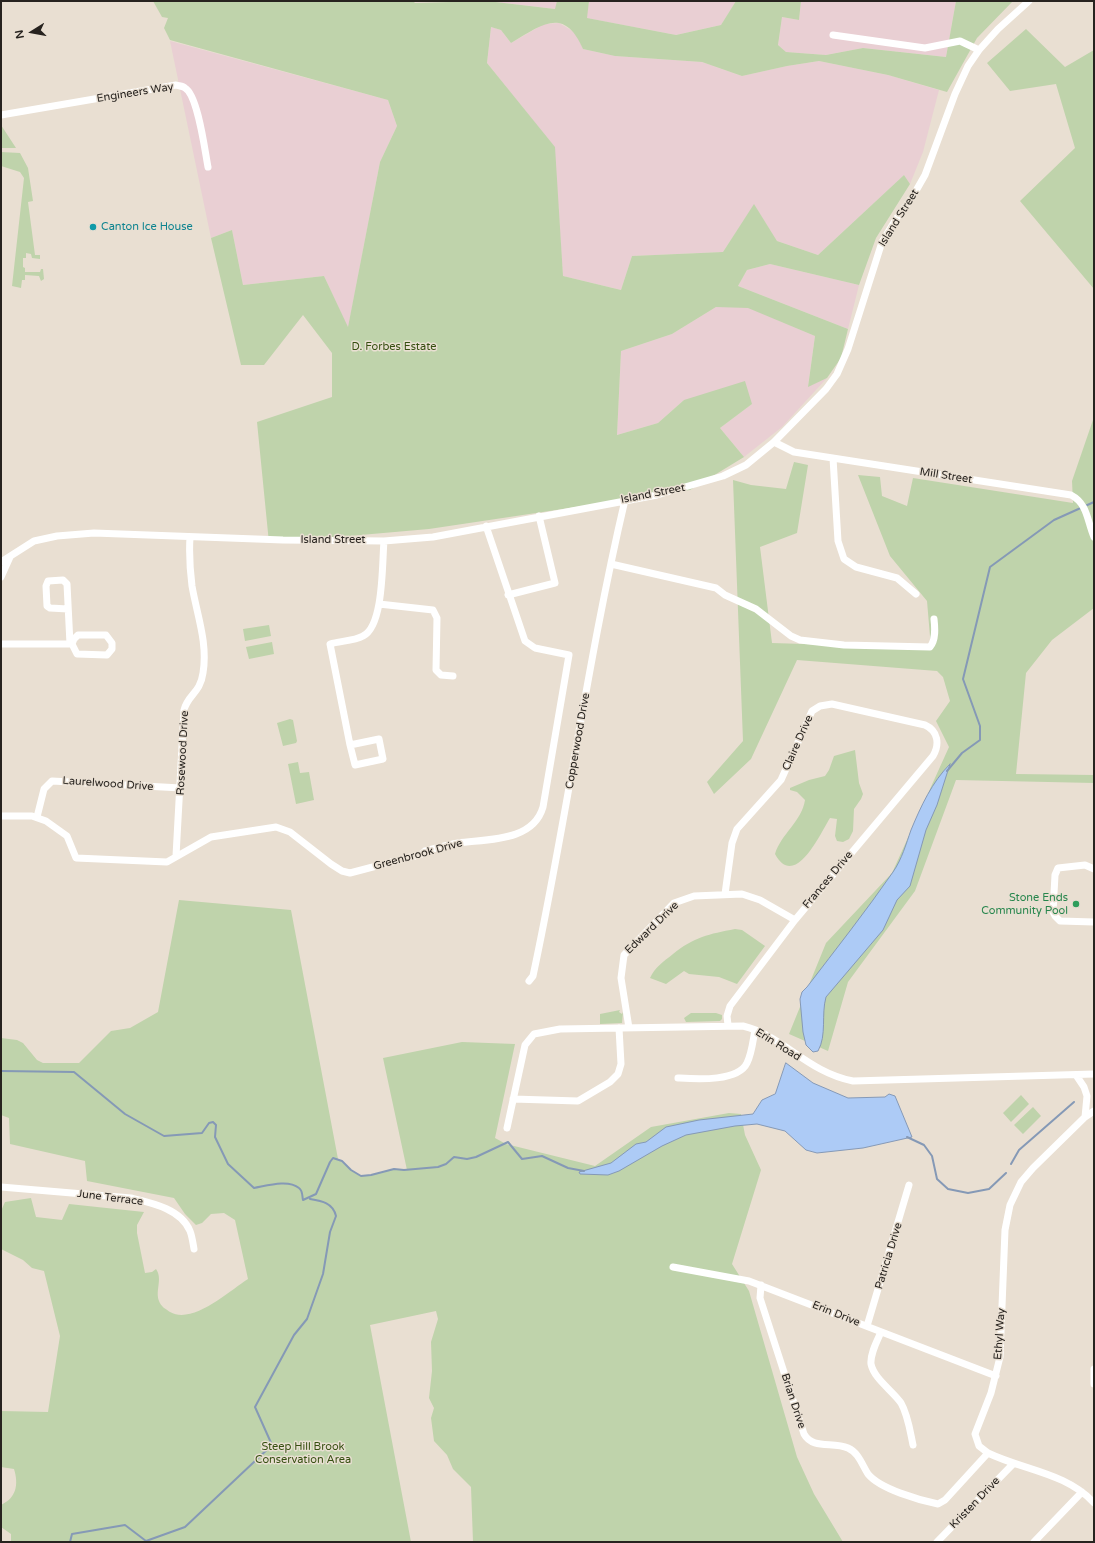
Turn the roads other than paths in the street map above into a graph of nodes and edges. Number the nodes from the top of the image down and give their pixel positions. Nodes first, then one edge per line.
1 (1029, 1) edge
2 (833, 35) dead end
3 (978, 50) junction
4 (2, 113) edge
5 (208, 167) dead end
6 (774, 442) junction
7 (833, 458) junction
8 (625, 500) junction
9 (539, 516) junction
10 (486, 526) junction
11 (190, 537) junction
12 (1094, 537) edge
13 (384, 541) junction
14 (10, 557) junction
15 (1, 562) edge
16 (611, 564) junction
17 (1, 577) edge
18 (916, 594) dead end
19 (508, 595) junction
20 (379, 604) junction
21 (68, 609) junction
22 (934, 619) dead end
23 (1, 644) edge
24 (71, 644) junction
25 (453, 676) dead end
26 (937, 741) joint
27 (350, 745) junction
28 (181, 788) junction
29 (1, 816) edge
30 (37, 817) junction
31 (176, 856) junction
32 (1094, 869) edge
33 (725, 894) junction
34 (795, 920) junction
35 (1094, 922) edge
36 (529, 981) dead end
37 (728, 1025) junction
38 (619, 1028) junction
39 (630, 1028) junction
40 (755, 1030) junction
41 (1094, 1074) edge
42 (1076, 1076) junction
43 (678, 1078) dead end
44 (513, 1099) junction
45 (1094, 1110) edge
46 (1085, 1117) junction
47 (507, 1128) dead end
48 (909, 1185) dead end
49 (1, 1187) edge
50 (194, 1249) dead end
51 (672, 1267) dead end
52 (761, 1285) junction
53 (867, 1326) junction
54 (880, 1332) junction
55 (1094, 1369) edge
56 (996, 1376) junction
57 (1094, 1384) edge
58 (913, 1445) dead end
59 (988, 1453) junction
60 (1013, 1464) junction
61 (1082, 1492) junction
62 (1094, 1503) edge
63 (937, 1542) edge
64 (1034, 1542) edge

1 - 3 street, Island Street
2 - 3 street
3 - 6 street, Island Street
4 - 5 street, Engineers Way
6 - 7 street, Mill Street
6 - 8 street, Island Street
7 - 12 street, Mill Street
7 - 18 street
8 - 9 street, Island Street
8 - 16 street, Copperwood Drive
9 - 10 street, Island Street
9 - 19 street
10 - 13 street, Island Street
10 - 19 street, Greenbrook Drive
11 - 13 street, Island Street
11 - 14 street, Island Street
11 - 28 street, Rosewood Drive
13 - 20 street
14 - 15 street, Island Street
14 - 17 street
16 - 22 street
16 - 36 street, Copperwood Drive
19 - 31 street, Greenbrook Drive
20 - 25 street
20 - 27 street
21 - 21 street
21 - 24 street
23 - 24 street
24 - 24 street
26 - 33 street, Claire Drive
26 - 34 street, Frances Drive
27 - 27 street
28 - 30 street, Laurelwood Drive
28 - 31 street, Rosewood Drive
29 - 30 street
30 - 31 street, Greenbrook Drive
32 - 35 street
33 - 34 street, Edward Drive
33 - 39 street, Edward Drive
34 - 37 street, Frances Drive
37 - 39 street, Erin Road
37 - 40 street, Erin Road
38 - 39 street, Erin Road
38 - 44 street, Erin Road
38 - 44 street
40 - 42 street, Erin Road
40 - 43 street
41 - 42 street, Erin Road
42 - 46 street
44 - 47 street, Erin Road
45 - 46 street, Ethyl Way
46 - 56 street, Ethyl Way
48 - 53 street, Patricia Drive
49 - 50 street, June Terrace
51 - 52 street, Erin Drive
52 - 53 street, Erin Drive
52 - 59 street, Brian Drive
53 - 54 street, Erin Drive
54 - 56 street, Erin Drive
54 - 58 street
55 - 57 street
56 - 59 street, Ethyl Way
59 - 60 street, Ethyl Way
60 - 61 street, Ethyl Way
60 - 63 street, Kristen Drive
61 - 62 street, Ethyl Way
61 - 64 street

